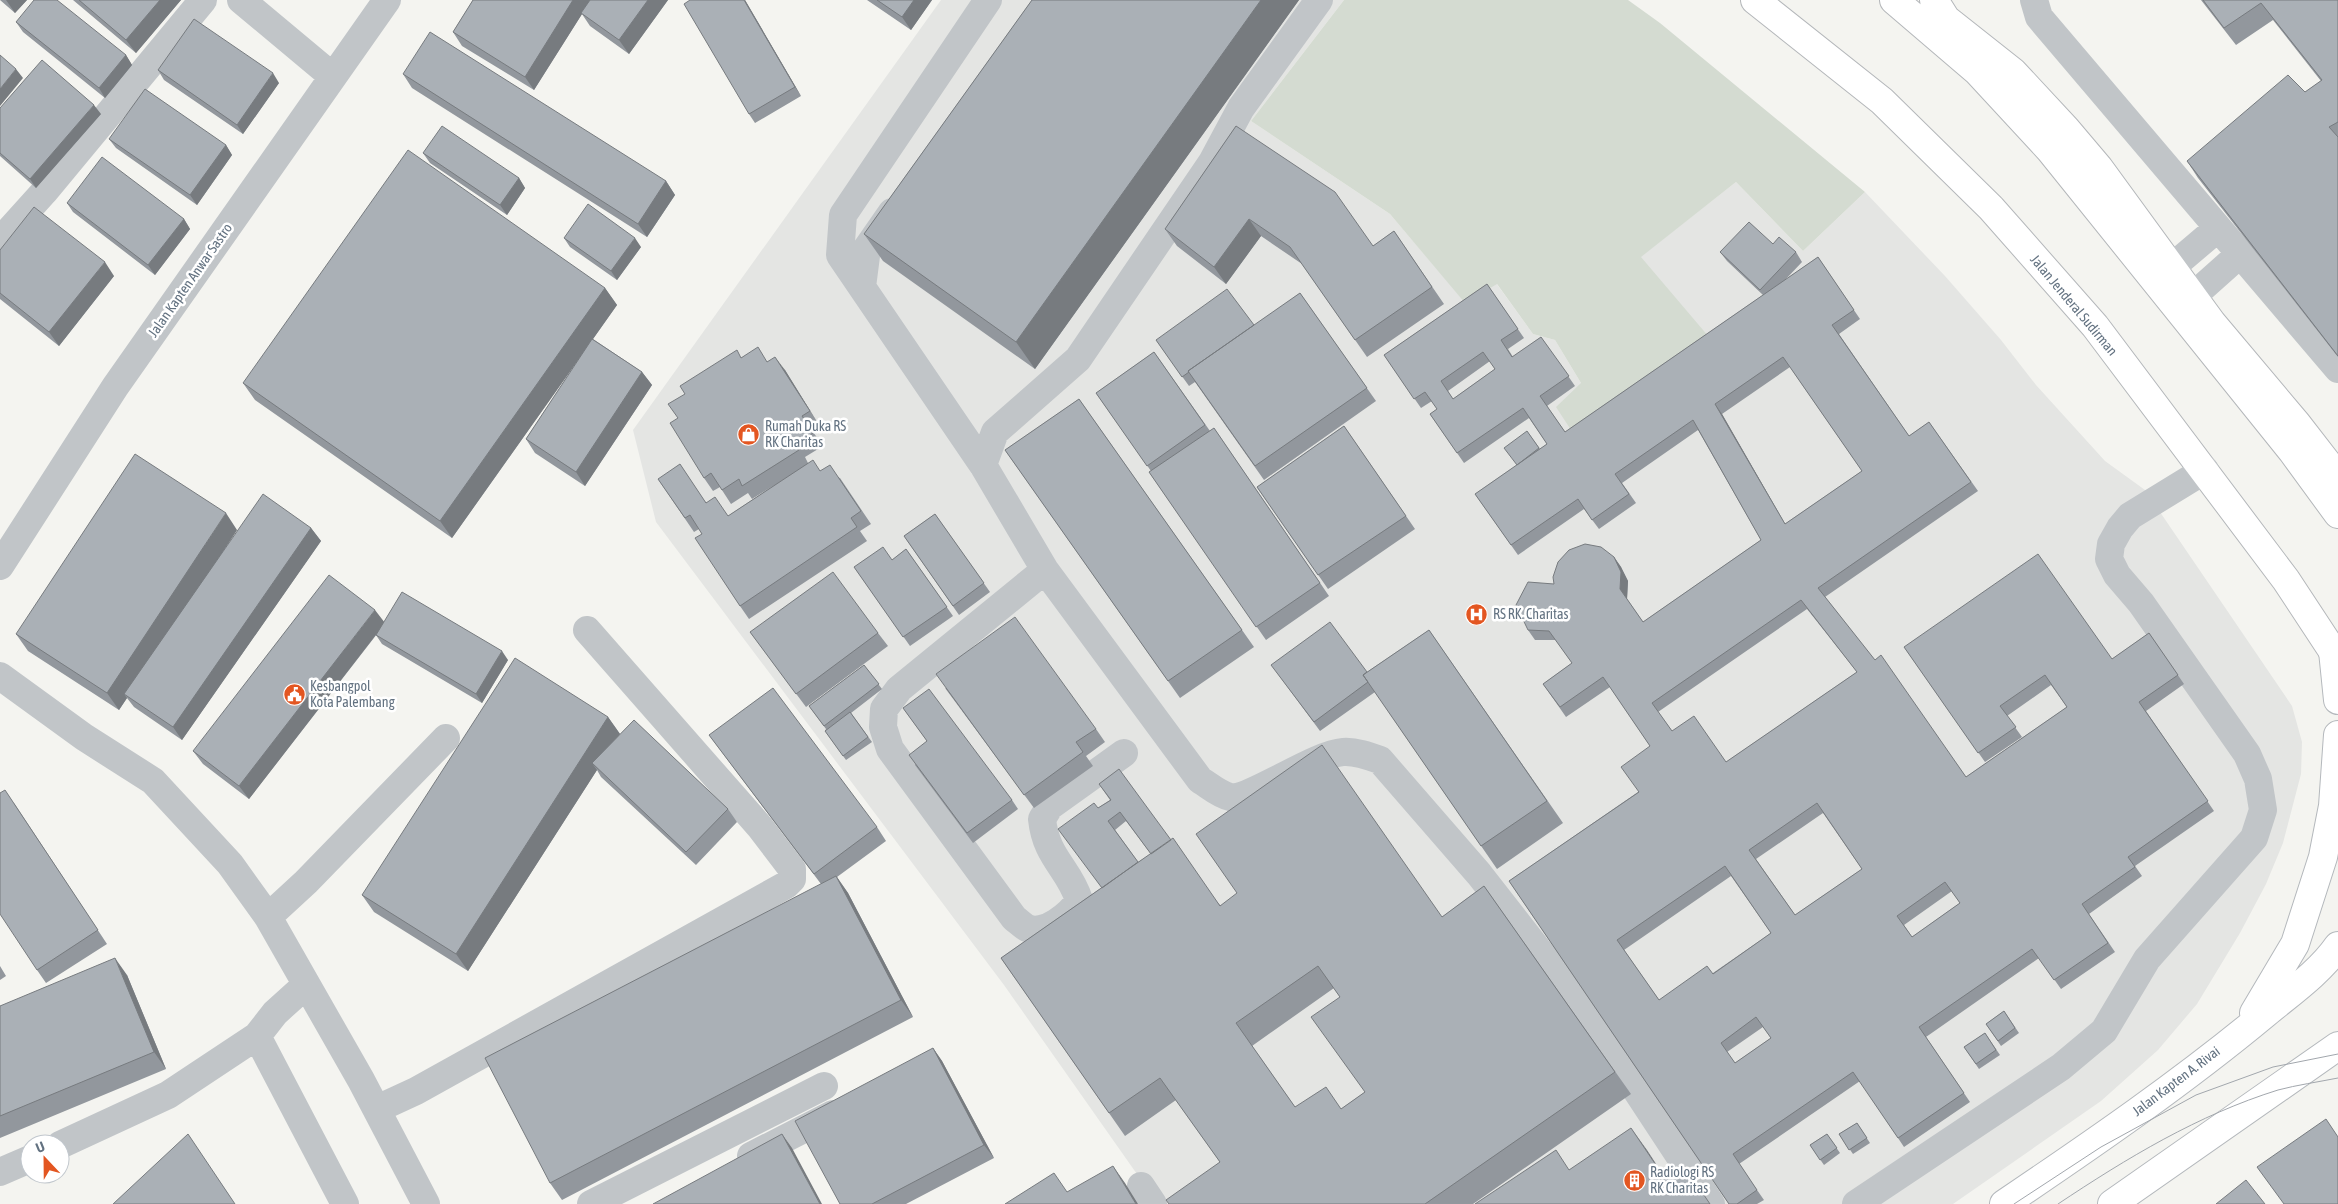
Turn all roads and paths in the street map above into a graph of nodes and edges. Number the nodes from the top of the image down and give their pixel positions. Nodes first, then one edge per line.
1 (203, 0) edge
2 (241, 0) edge
3 (387, 0) edge
4 (988, 0) edge
5 (1319, 0) edge
6 (1755, 0) edge
7 (1894, 0) edge
8 (1934, 0) edge
9 (2034, 0) edge
10 (332, 76) junction
11 (905, 192) edge
12 (2218, 228) junction
13 (0, 241) edge
14 (2240, 254) junction
15 (2172, 267) junction
16 (862, 287) junction
17 (2193, 296) junction
18 (2338, 370) edge
19 (982, 465) junction
20 (2205, 470) junction
21 (2338, 477) edge
22 (2338, 514) edge
23 (0, 566) edge
24 (1045, 570) junction
25 (587, 630) dead end
26 (2335, 655) edge
27 (0, 676) edge
28 (2338, 700) edge
29 (2338, 734) edge
30 (446, 738) dead end
31 (1124, 753) dead end
32 (268, 916) junction
33 (2338, 946) edge
34 (306, 985) junction
35 (2243, 1032) junction
36 (257, 1036) junction
37 (2338, 1046) edge
38 (824, 1086) dead end
39 (856, 1103) edge
40 (377, 1109) junction
41 (70, 1140) edge
42 (20, 1163) edge
43 (725, 1169) edge
44 (0, 1172) edge
45 (345, 1204) edge
46 (426, 1204) edge
47 (592, 1204) edge
48 (1711, 1204) edge
49 (1856, 1204) edge
50 (2004, 1204) edge
51 (2112, 1204) edge

1 - 13 street
2 - 10 street
3 - 10 street, Jalan Kapten Anwar Sastro
4 - 16 street
5 - 19 street
6 - 20 main road, Jalan Jenderal Sudirman
7 - 22 main road
8 - 15 main road
9 - 12 street
10 - 23 street, Jalan Kapten Anwar Sastro
11 - 16 street
12 - 14 street
12 - 15 street
14 - 17 street
14 - 18 street
15 - 17 main road
16 - 19 street
17 - 21 main road
19 - 24 street
20 - 26 main road, Jalan Jenderal Sudirman
20 - 49 street
24 - 31 street
24 - 48 street
25 - 40 street
26 - 28 main road
27 - 32 street
29 - 35 main road
30 - 32 street
32 - 34 street
33 - 35 main road, Jalan Kapten A. Rivai
34 - 36 street
34 - 40 street
35 - 50 main road, Jalan Kapten A. Rivai
36 - 41 street
36 - 45 street
37 - 51 main road
38 - 47 street
39 - 43 street
40 - 46 street
42 - 44 street

